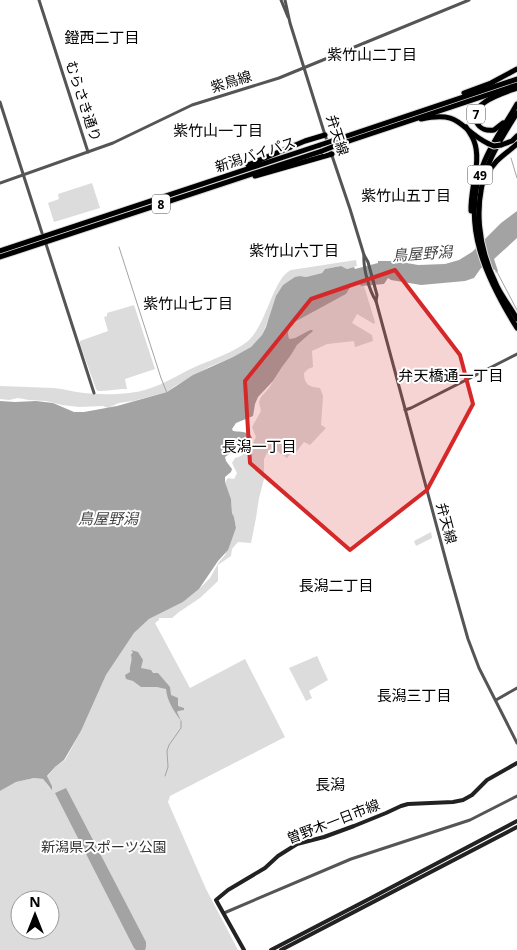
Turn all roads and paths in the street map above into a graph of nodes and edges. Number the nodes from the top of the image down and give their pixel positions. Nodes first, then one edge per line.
1 (40, 0) edge
2 (281, 0) edge
3 (285, 0) edge
4 (469, 0) edge
5 (290, 23) junction
6 (305, 67) junction
7 (517, 70) edge
8 (517, 79) edge
9 (517, 87) edge
10 (0, 102) edge
11 (517, 104) edge
12 (420, 111) junction
13 (517, 113) edge
14 (510, 116) junction
15 (400, 124) junction
16 (466, 127) junction
17 (326, 135) junction
18 (517, 136) edge
19 (336, 142) junction
20 (517, 144) edge
21 (88, 152) junction
22 (332, 154) junction
23 (320, 158) junction
24 (337, 170) junction
25 (24, 175) junction
26 (224, 180) junction
27 (0, 183) edge
28 (482, 183) junction
29 (42, 234) dead end
30 (479, 239) junction
31 (46, 244) dead end
32 (0, 251) edge
33 (0, 257) edge
34 (495, 287) junction
35 (517, 319) edge
36 (517, 328) edge
37 (517, 354) edge
38 (94, 392) dead end
39 (405, 410) junction
40 (517, 688) edge
41 (496, 700) junction
42 (517, 743) edge
43 (517, 763) edge
44 (517, 796) edge
45 (517, 821) edge
46 (517, 827) edge
47 (224, 913) junction
48 (244, 950) edge
49 (271, 950) edge
50 (281, 950) edge

1 - 21 street, むらさき通り
2 - 5 street, 弁天線
3 - 5 street, 弁天線
4 - 6 street, 紫鳥線
5 - 6 street, 弁天線
6 - 17 street, 弁天線
6 - 21 street, 紫鳥線
7 - 12 highway, 8
8 - 12 highway, 新潟バイパス / 8
9 - 14 highway, 7
9 - 15 highway, 新潟バイパス / 8
10 - 25 street
11 - 14 highway, 7
12 - 19 highway, 新潟バイパス / 8
13 - 28 highway, 49
14 - 30 highway, 49
15 - 16 highway, 8
15 - 19 highway, 新潟バイパス / 8
16 - 18 highway, 8, bridge
16 - 30 highway
17 - 22 street, 弁天線
17 - 26 highway
19 - 26 highway, 新潟バイパス / 8, bridge
20 - 28 highway
21 - 25 street, 紫鳥線
22 - 23 highway
22 - 24 street, 弁天線
23 - 24 street
23 - 26 highway
24 - 39 street, 弁天線
25 - 27 street, 紫鳥線
25 - 29 street
26 - 32 highway, 新潟バイパス / 8
26 - 33 highway, 新潟バイパス / 8
28 - 30 highway, 49
30 - 34 highway, 49
31 - 38 street
34 - 35 highway, 49
34 - 36 highway, 49
37 - 39 street
39 - 41 street, 弁天線
40 - 41 street
41 - 42 street, 弁天線
43 - 47 main road, 曽野木一日市線
44 - 47 street
45 - 49 main road
46 - 50 main road
47 - 48 main road, 曽野木一日市線

